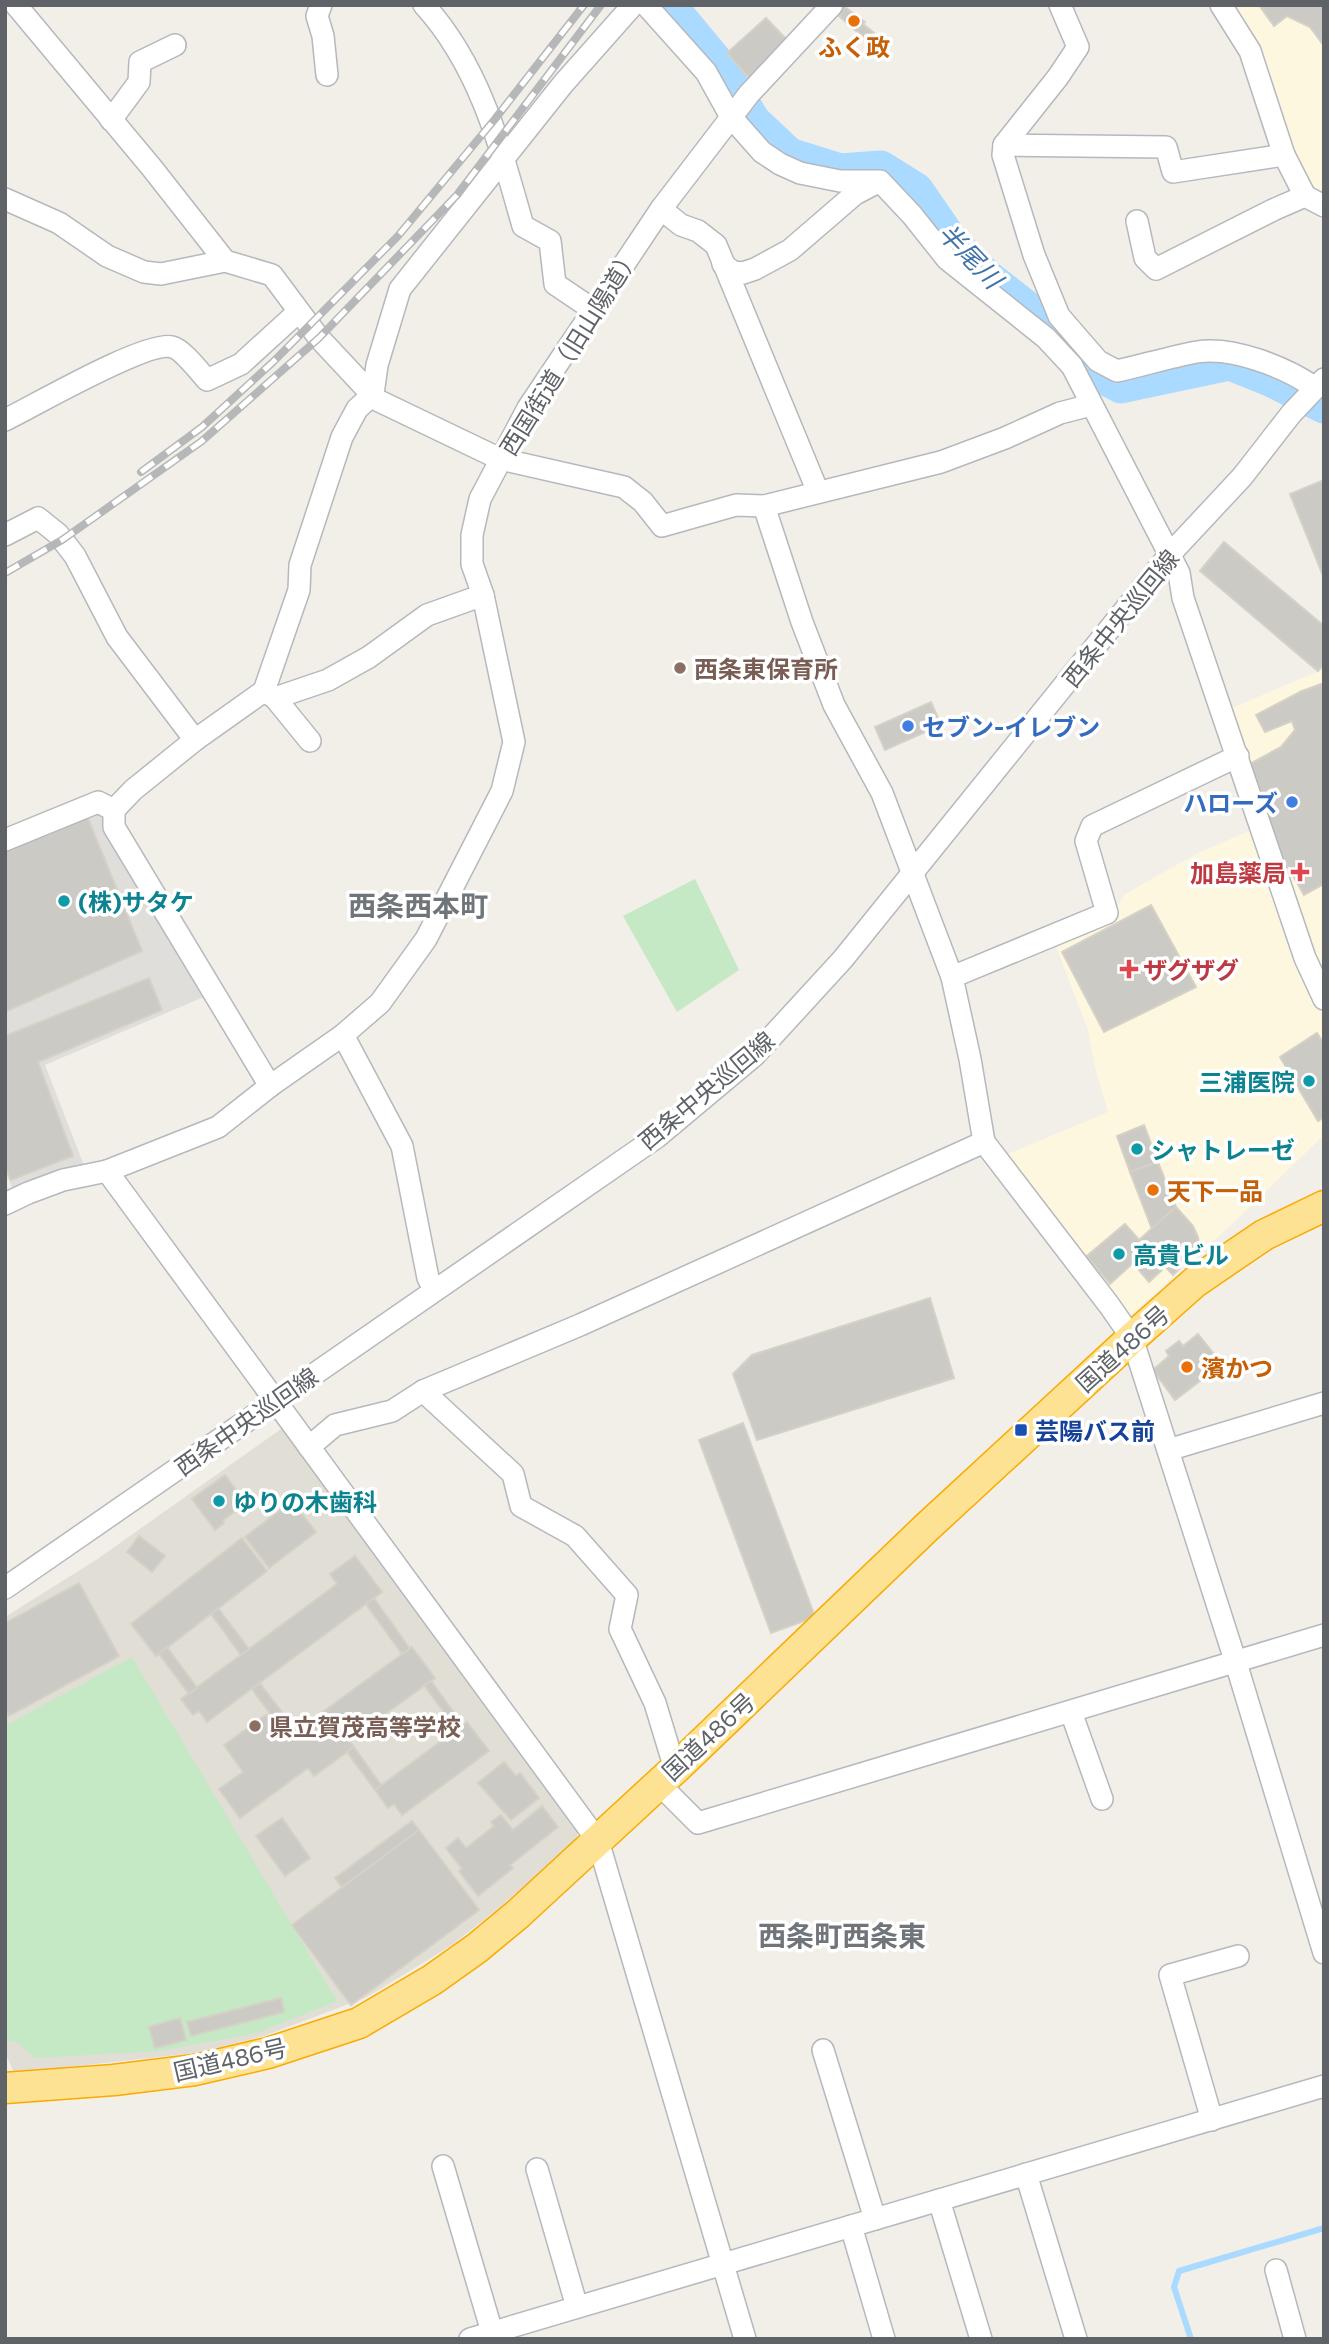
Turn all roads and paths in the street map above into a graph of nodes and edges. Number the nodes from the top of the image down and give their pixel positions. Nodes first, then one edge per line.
1 (16, 5) edge
2 (321, 5) edge
3 (424, 5) edge
4 (633, 5) edge
5 (646, 5) edge
6 (832, 5) edge
7 (1060, 5) edge
8 (1221, 5) edge
9 (175, 45) dead end
10 (327, 75) dead end
11 (731, 117) junction
12 (111, 120) junction
13 (1004, 145) junction
14 (1284, 155) junction
15 (504, 160) junction
16 (880, 181) junction
17 (5, 199) edge
18 (1314, 201) edge
19 (661, 209) junction
20 (1138, 221) dead end
21 (225, 261) junction
22 (723, 264) junction
23 (592, 309) junction
24 (298, 312) junction
25 (1059, 317) junction
26 (1042, 335) junction
27 (1319, 383) edge
28 (373, 394) junction
29 (1091, 405) junction
30 (5, 420) edge
31 (500, 459) junction
32 (818, 492) junction
33 (764, 506) junction
34 (5, 535) edge
35 (1170, 554) junction
36 (483, 595) junction
37 (269, 694) junction
38 (195, 740) junction
39 (310, 741) dead end
40 (1238, 756) junction
41 (114, 810) junction
42 (8, 832) edge
43 (912, 876) junction
44 (951, 976) junction
45 (1324, 999) edge
46 (343, 1035) junction
47 (270, 1086) junction
48 (984, 1142) junction
49 (107, 1171) junction
50 (5, 1204) edge
51 (1324, 1206) edge
52 (434, 1289) junction
53 (1132, 1338) junction
54 (423, 1391) junction
55 (276, 1401) junction
56 (1324, 1403) edge
57 (309, 1447) junction
58 (1168, 1450) junction
59 (5, 1588) edge
60 (1324, 1635) edge
61 (1236, 1663) junction
62 (1071, 1712) junction
63 (667, 1776) junction
64 (1102, 1799) dead end
65 (598, 1841) junction
66 (1324, 1953) edge
67 (1238, 1956) dead end
68 (823, 2050) dead end
69 (1324, 2086) edge
70 (5, 2088) edge
71 (1212, 2120) junction
72 (443, 2166) dead end
73 (537, 2169) dead end
74 (1026, 2174) junction
75 (939, 2200) junction
76 (875, 2219) junction
77 (851, 2226) junction
78 (724, 2264) junction
79 (1276, 2270) dead end
80 (577, 2307) junction
81 (501, 2333) edge
82 (470, 2339) edge
83 (745, 2339) edge
84 (884, 2339) edge
85 (981, 2339) edge
86 (1076, 2339) edge
87 (1296, 2339) edge

1 - 12 street
2 - 10 street
3 - 15 street
4 - 15 street
5 - 11 street
6 - 11 street, 西国街道（旧山陽道）
7 - 13 street
8 - 14 street
9 - 12 street
11 - 16 street
11 - 19 street, 西国街道（旧山陽道）
12 - 21 street
13 - 14 street
13 - 25 street
14 - 18 street
15 - 23 street
15 - 28 street
16 - 22 street
16 - 26 street
17 - 21 street
18 - 20 street
19 - 22 street
19 - 23 street, 西国街道（旧山陽道）
21 - 24 street
22 - 32 street
23 - 31 street, 西国街道（旧山陽道）
24 - 28 street
24 - 30 street
25 - 26 street
25 - 27 street
26 - 29 street
27 - 35 street, 西条中央巡回線
28 - 31 street
28 - 37 street
29 - 32 street
29 - 35 street
31 - 33 street
31 - 36 street, 西国街道（旧山陽道）
32 - 33 street
33 - 43 street
34 - 38 street
35 - 40 street
35 - 43 street, 西条中央巡回線
36 - 37 street
36 - 46 street, 西国街道（旧山陽道）
37 - 38 street
37 - 39 street
38 - 41 street
40 - 44 street
40 - 45 street
41 - 42 street
41 - 47 street
43 - 44 street
43 - 52 street, 西条中央巡回線
44 - 48 street
46 - 47 street, 西国街道（旧山陽道）
46 - 52 street
47 - 49 street, 西国街道（旧山陽道）
48 - 53 street
48 - 54 street
49 - 50 street, 西国街道（旧山陽道）
49 - 55 street
51 - 53 highway, 国道486号
52 - 55 street, 西条中央巡回線
53 - 58 street
53 - 63 highway, 国道486号
54 - 57 street
54 - 63 street
55 - 57 street
55 - 59 street, 西条中央巡回線
56 - 58 street
57 - 65 street
58 - 61 street
60 - 61 street
61 - 62 street
61 - 66 street
62 - 63 street
62 - 64 street
63 - 65 highway, 国道486号
65 - 70 highway, 国道486号
65 - 78 street
67 - 71 street
68 - 76 street
69 - 71 street
71 - 74 street
72 - 81 street
73 - 80 street
74 - 75 street
74 - 86 street
75 - 76 street
75 - 85 street
76 - 77 street
77 - 78 street
77 - 84 street
78 - 80 street
78 - 83 street
79 - 87 street
80 - 81 street
81 - 82 street

